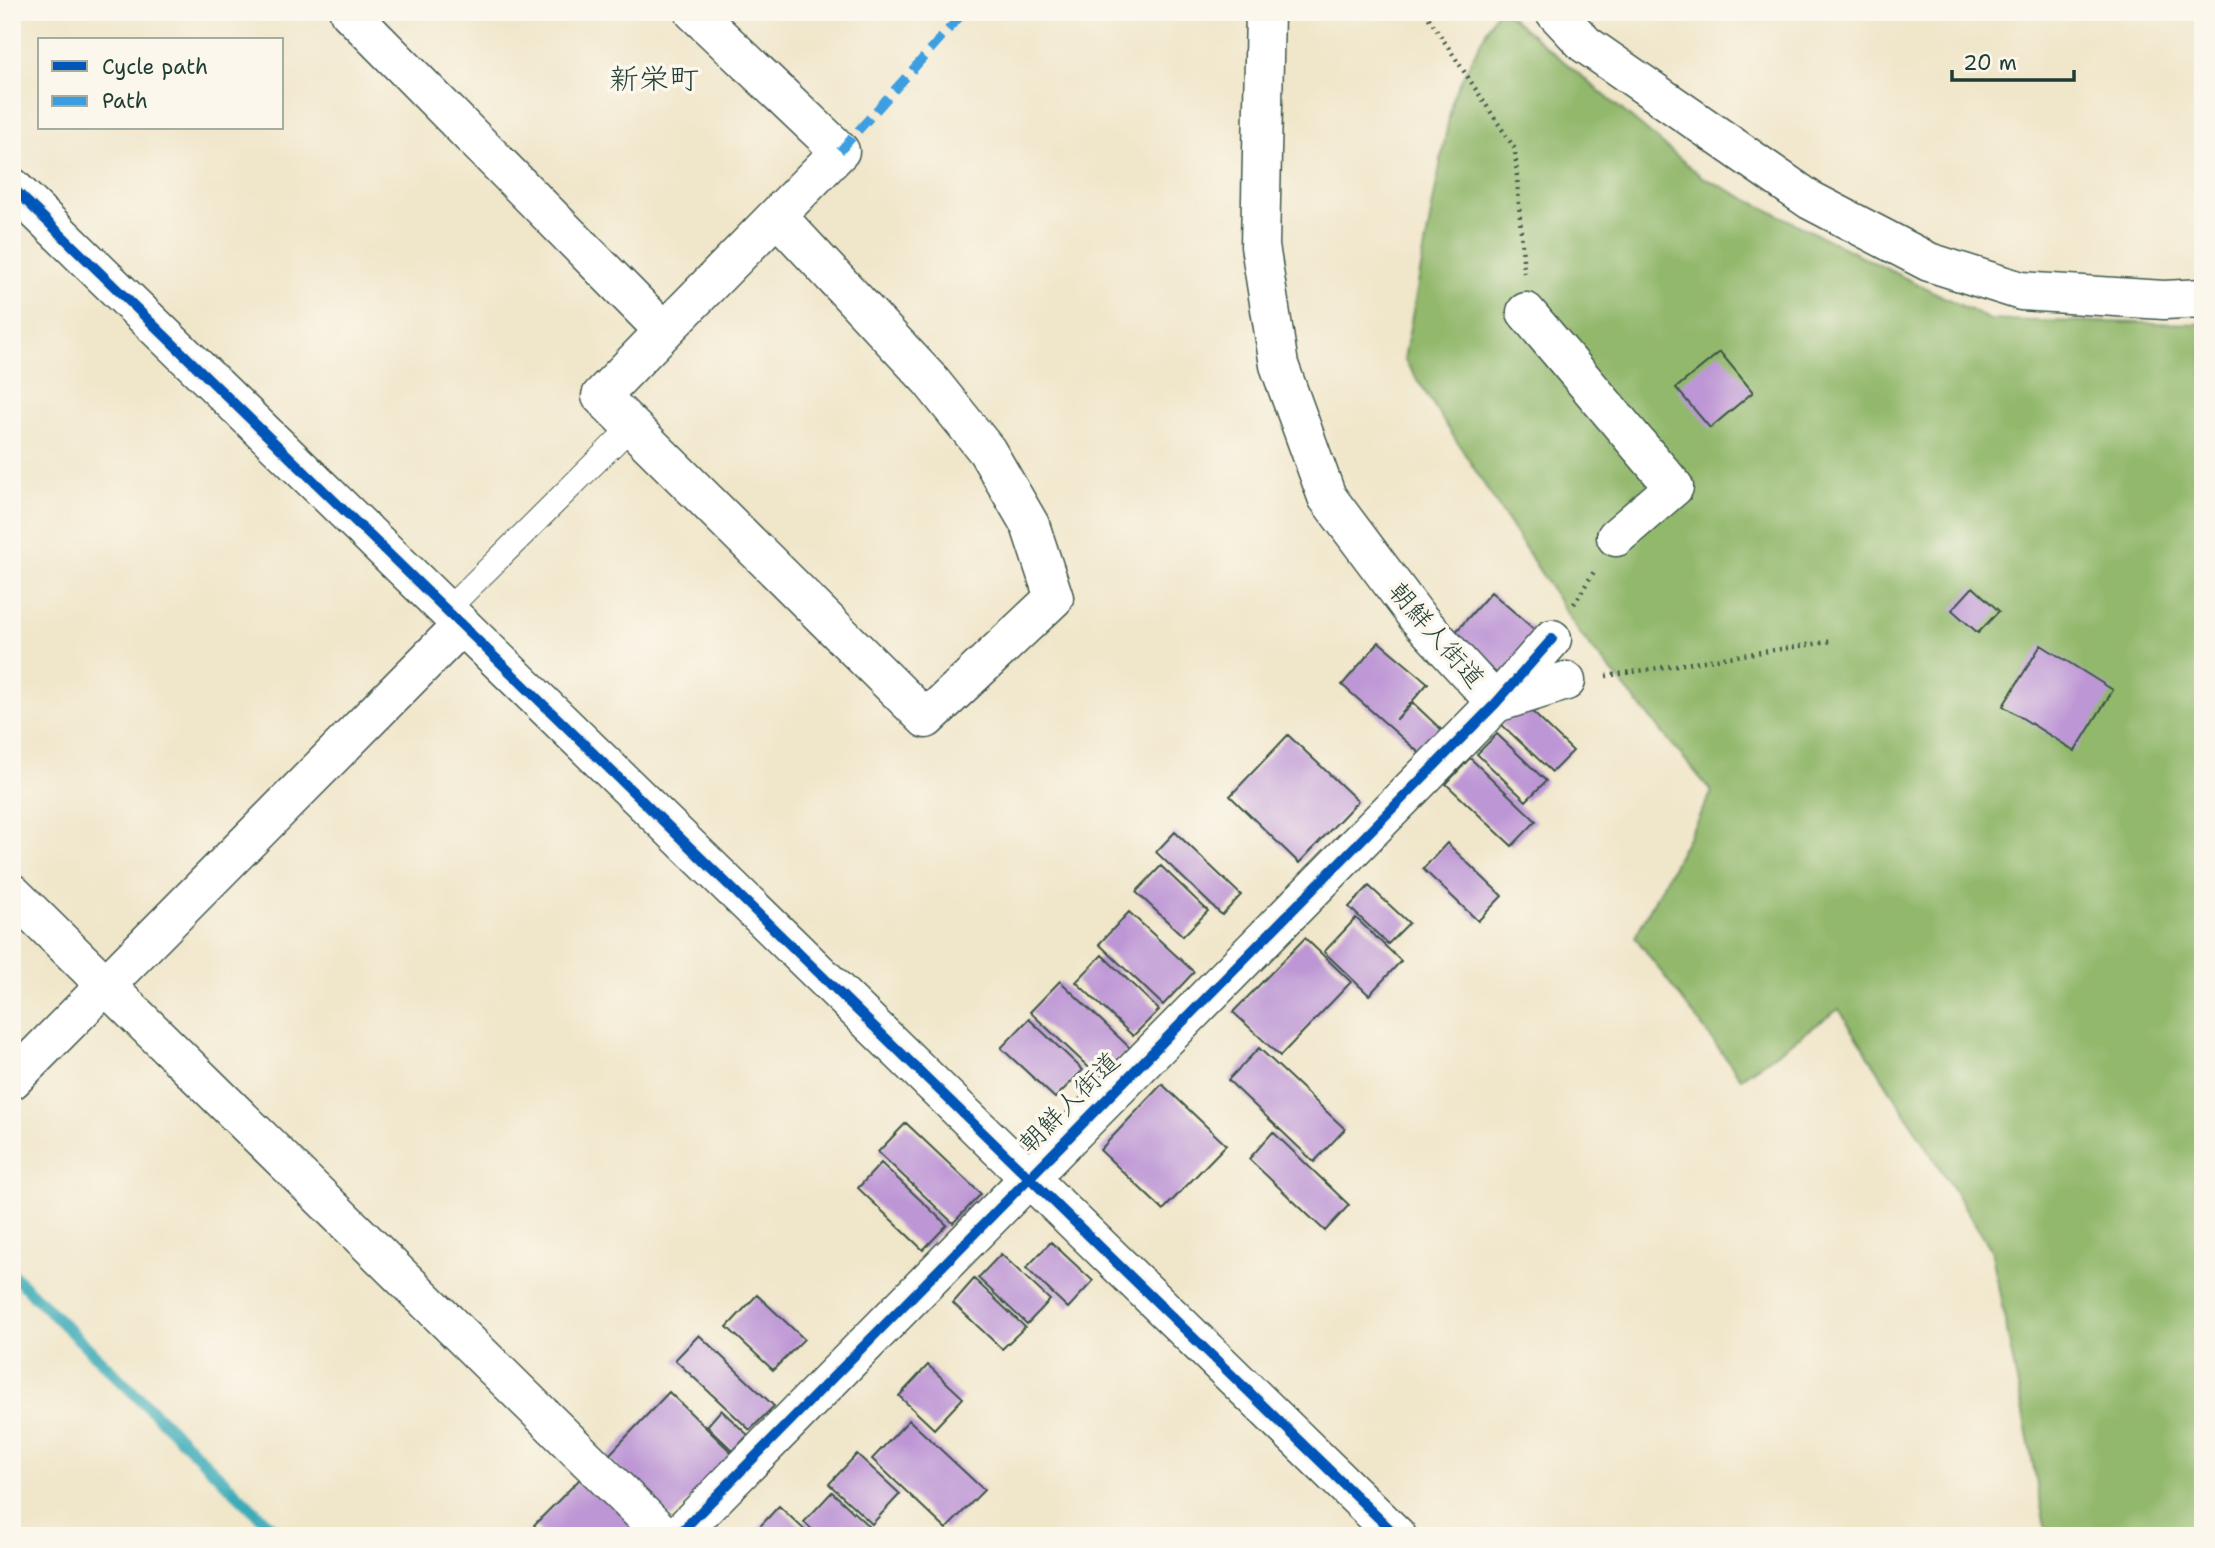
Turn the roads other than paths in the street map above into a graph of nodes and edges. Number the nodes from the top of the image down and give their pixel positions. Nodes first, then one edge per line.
1 (349, 12) edge
2 (694, 12) edge
3 (1265, 12) edge
4 (1555, 12) edge
5 (12, 187) edge
6 (777, 216) junction
7 (2203, 298) edge
8 (1527, 312) road end
9 (664, 331) junction
10 (632, 426) junction
11 (1616, 537) road end
12 (455, 618) junction
13 (1552, 639) road end
14 (1566, 681) road end
15 (1496, 703) junction
16 (12, 893) edge
17 (107, 985) junction
18 (12, 1080) edge
19 (1028, 1176) junction
20 (665, 1536) edge
21 (677, 1536) edge
22 (1397, 1536) edge

1 - 9 street
2 - 6 street
3 - 15 street, 朝鮮人街道
4 - 7 street
5 - 12 street
6 - 9 street
6 - 10 street
8 - 11 street
9 - 10 street
10 - 12 lane
12 - 17 street
12 - 19 street
13 - 15 street
14 - 15 street
15 - 19 street, 朝鮮人街道
16 - 17 street
17 - 18 street
17 - 20 street
19 - 21 street, 朝鮮人街道
19 - 22 street

